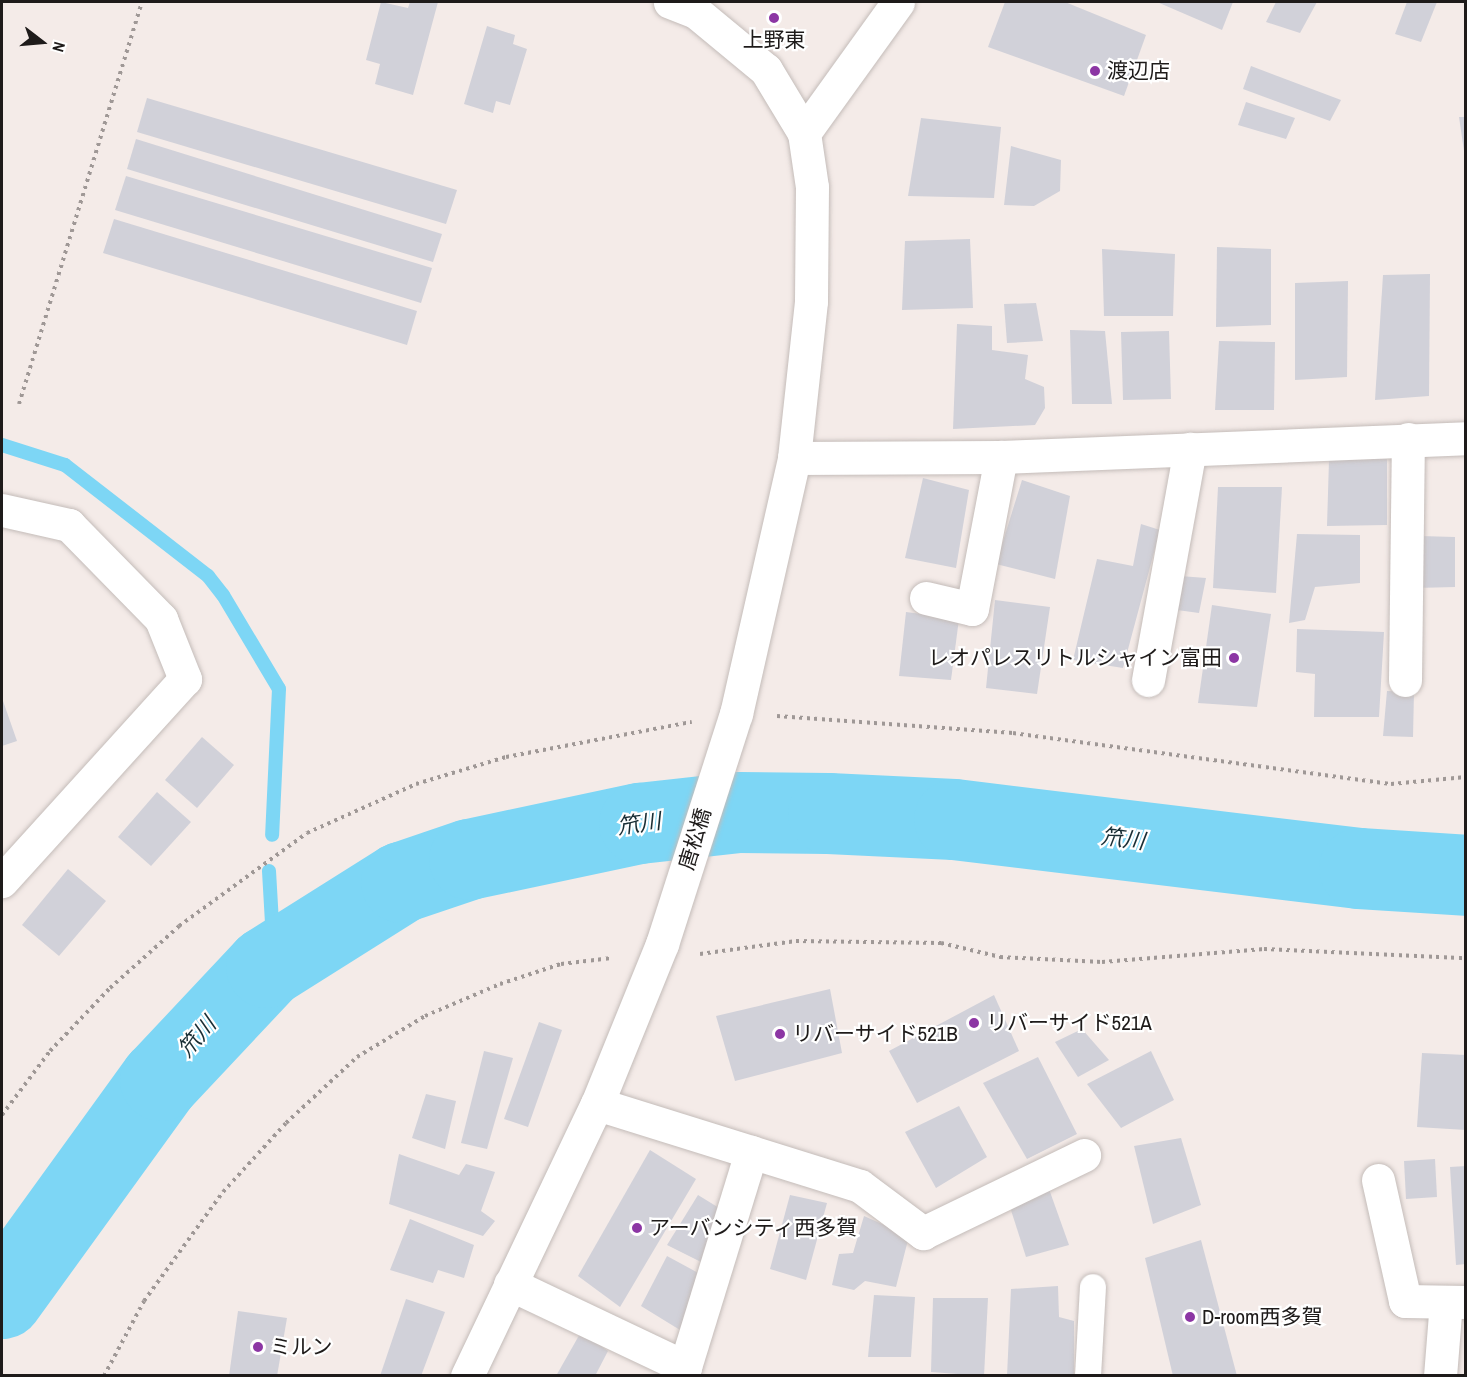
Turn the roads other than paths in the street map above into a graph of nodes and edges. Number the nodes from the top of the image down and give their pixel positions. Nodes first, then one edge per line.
1 (670, 2) edge
2 (898, 2) edge
3 (804, 133) junction
4 (1466, 438) edge
5 (1408, 440) junction
6 (1190, 449) junction
7 (1001, 457) junction
8 (794, 458) junction
9 (2, 510) edge
10 (926, 598) dead end
11 (1148, 680) dead end
12 (1405, 680) dead end
13 (2, 881) edge
14 (597, 1104) junction
15 (752, 1152) junction
16 (1083, 1155) dead end
17 (1378, 1180) dead end
18 (510, 1284) junction
19 (1093, 1287) dead end
20 (1456, 1302) edge
21 (467, 1376) edge
22 (1088, 1376) edge
23 (1440, 1376) edge

1 - 3 street
2 - 3 street
3 - 8 street, 唐松橋
4 - 5 street
5 - 6 street
5 - 12 street
6 - 7 street
6 - 11 street
7 - 8 street
7 - 10 street
8 - 14 street, 唐松橋
9 - 13 street
14 - 15 street
14 - 18 street, 唐松橋
15 - 16 street
15 - 18 street
17 - 20 street
18 - 21 street, 唐松橋
19 - 22 lane
20 - 23 street

